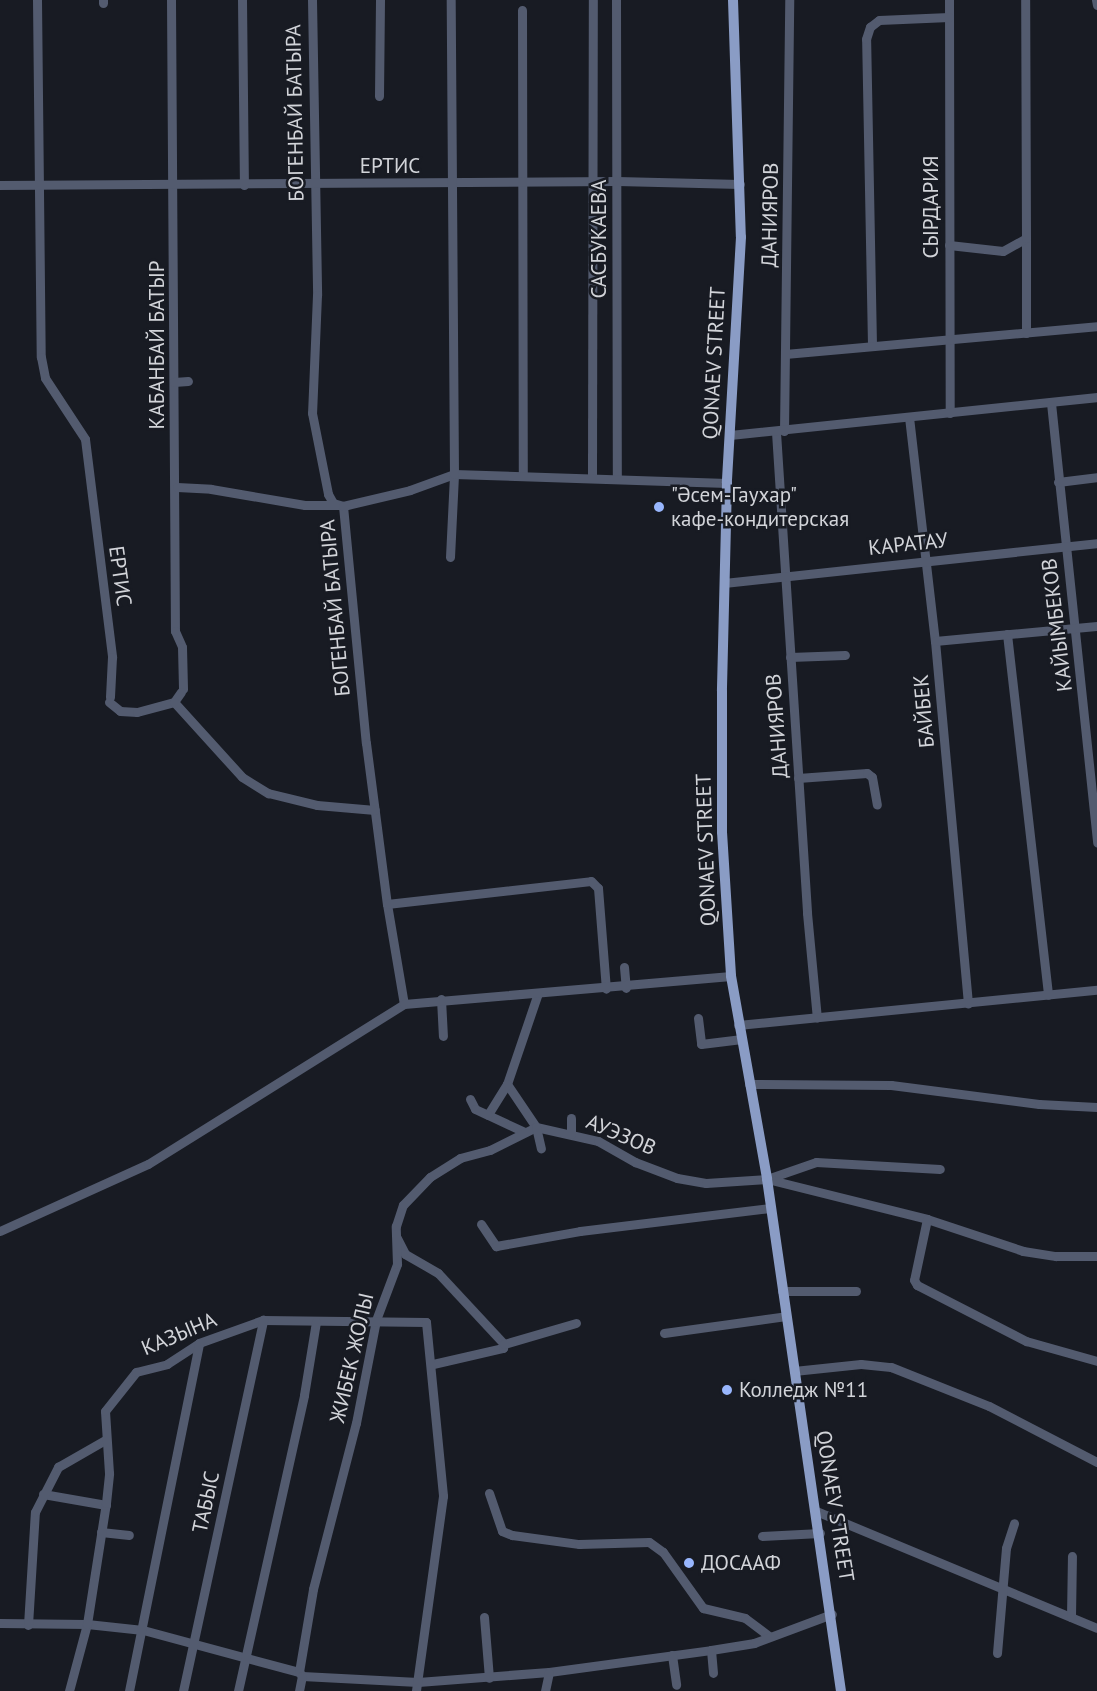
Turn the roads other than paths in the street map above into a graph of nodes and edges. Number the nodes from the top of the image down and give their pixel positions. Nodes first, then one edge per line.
1 (37, 0) edge
2 (171, 0) edge
3 (242, 0) edge
4 (312, 0) edge
5 (380, 0) edge
6 (451, 0) edge
7 (593, 0) edge
8 (616, 0) edge
9 (734, 0) edge
10 (789, 0) edge
11 (949, 0) edge
12 (1025, 0) edge
13 (1095, 0) edge
14 (1097, 5) edge
15 (522, 10) dead end
16 (949, 17) junction
17 (379, 96) dead end
18 (617, 181) junction
19 (591, 182) junction
20 (451, 183) junction
21 (174, 184) junction
22 (244, 184) junction
23 (314, 184) junction
24 (521, 184) junction
25 (740, 184) junction
26 (0, 185) edge
27 (40, 185) junction
28 (1026, 237) junction
29 (949, 245) junction
30 (1097, 326) edge
31 (1026, 333) junction
32 (952, 337) junction
33 (872, 345) junction
34 (785, 354) junction
35 (188, 381) dead end
36 (174, 382) junction
37 (1097, 398) edge
38 (1051, 403) junction
39 (950, 413) junction
40 (909, 417) junction
41 (780, 432) junction
42 (730, 435) junction
43 (454, 474) junction
44 (523, 475) junction
45 (1097, 477) edge
46 (592, 478) junction
47 (617, 478) junction
48 (1058, 482) junction
49 (727, 483) junction
50 (177, 487) junction
51 (341, 506) junction
52 (1097, 543) edge
53 (1066, 546) junction
54 (450, 557) dead end
55 (926, 561) junction
56 (785, 576) junction
57 (724, 584) junction
58 (1097, 626) edge
59 (1075, 628) junction
60 (1007, 634) junction
61 (935, 641) junction
62 (845, 654) dead end
63 (790, 657) junction
64 (174, 702) junction
65 (798, 778) junction
66 (877, 806) dead end
67 (375, 810) junction
68 (1097, 843) edge
69 (387, 904) junction
70 (624, 968) dead end
71 (731, 976) junction
72 (626, 988) junction
73 (606, 989) junction
74 (1097, 990) edge
75 (538, 993) junction
76 (1048, 995) junction
77 (441, 999) junction
78 (968, 1003) junction
79 (404, 1004) junction
80 (698, 1018) dead end
81 (818, 1018) junction
82 (738, 1025) junction
83 (443, 1036) dead end
84 (741, 1039) junction
85 (507, 1084) junction
86 (749, 1084) junction
87 (470, 1099) dead end
88 (1097, 1107) edge
89 (488, 1115) junction
90 (571, 1118) dead end
91 (536, 1127) junction
92 (524, 1132) junction
93 (571, 1134) junction
94 (541, 1148) dead end
95 (940, 1169) dead end
96 (767, 1179) junction
97 (771, 1208) junction
98 (927, 1219) junction
99 (481, 1224) dead end
100 (0, 1232) edge
101 (396, 1236) junction
102 (1097, 1256) edge
103 (782, 1291) junction
104 (856, 1291) dead end
105 (786, 1316) junction
106 (263, 1320) junction
107 (376, 1320) junction
108 (316, 1322) junction
109 (576, 1323) dead end
110 (664, 1333) dead end
111 (199, 1343) junction
112 (504, 1344) junction
113 (1097, 1361) edge
114 (433, 1364) junction
115 (794, 1371) junction
116 (105, 1440) junction
117 (1097, 1462) edge
118 (489, 1493) dead end
119 (44, 1494) junction
120 (106, 1505) junction
121 (816, 1511) junction
122 (1014, 1523) dead end
123 (102, 1532) junction
124 (820, 1533) junction
125 (129, 1535) dead end
126 (762, 1536) dead end
127 (1072, 1556) dead end
128 (1002, 1588) junction
129 (832, 1614) junction
130 (484, 1617) dead end
131 (1071, 1617) junction
132 (0, 1623) edge
133 (28, 1624) junction
134 (87, 1624) junction
135 (1097, 1628) edge
136 (143, 1630) junction
137 (768, 1636) junction
138 (196, 1642) junction
139 (711, 1650) junction
140 (997, 1653) dead end
141 (672, 1655) junction
142 (246, 1658) junction
143 (549, 1672) junction
144 (713, 1673) dead end
145 (300, 1674) junction
146 (489, 1678) junction
147 (676, 1685) dead end
148 (360, 1686) edge
149 (417, 1687) edge
150 (69, 1691) edge
151 (129, 1691) edge
152 (183, 1691) edge
153 (238, 1691) edge
154 (298, 1691) edge
155 (545, 1691) edge
156 (841, 1691) edge

1 - 27 street, ЕРТИС
2 - 21 street, КАБАНБАЙ БАТЫР
3 - 22 street
4 - 23 street, БОГЕНБАЙ БАТЫРА
5 - 17 street
6 - 20 street
7 - 19 street, САСБУКАЕВА
8 - 18 street, САСБУКАЕВА
9 - 25 main road, QONAEV STREET
10 - 34 street, ДАНИЯРОВ
11 - 16 street, СЫРДАРИЯ
12 - 28 street
13 - 14 street
15 - 24 street
16 - 29 street, СЫРДАРИЯ
16 - 33 street
18 - 19 street, ЕРТИС
18 - 25 street, ЕРТИС
18 - 47 street, САСБУКАЕВА
19 - 24 street, ЕРТИС
19 - 46 street, САСБУКАЕВА
20 - 23 street, ЕРТИС
20 - 24 street, ЕРТИС
20 - 43 street
21 - 22 street, ЕРТИС
21 - 27 street, ЕРТИС
21 - 36 street, КАБАНБАЙ БАТЫР
22 - 23 street, ЕРТИС
23 - 51 street, БОГЕНБАЙ БАТЫРА
24 - 44 street
25 - 42 main road, QONAEV STREET
26 - 27 street
27 - 64 street, ЕРТИС
28 - 29 street
28 - 31 street
29 - 32 street, СЫРДАРИЯ
30 - 31 street
31 - 32 street
32 - 33 street
32 - 39 street, СЫРДАРИЯ
33 - 34 street
34 - 41 street, ДАНИЯРОВ
35 - 36 street
36 - 50 street, КАБАНБАЙ БАТЫР
37 - 38 street
38 - 39 street
38 - 48 street, КАЙЫМБЕКОВ
39 - 40 street
40 - 41 street
40 - 55 street, БАЙБЕК
41 - 42 street
41 - 56 street, ДАНИЯРОВ
42 - 49 main road, QONAEV STREET
43 - 44 street
43 - 51 street
43 - 54 street
44 - 46 street
45 - 48 street
46 - 47 street
47 - 49 street
48 - 53 street, КАЙЫМБЕКОВ
49 - 57 main road, QONAEV STREET
50 - 51 street
50 - 64 street, КАБАНБАЙ БАТЫР
51 - 67 street, БОГЕНБАЙ БАТЫРА
52 - 53 street, КАРАТАУ
53 - 55 street, КАРАТАУ
53 - 59 street, КАЙЫМБЕКОВ
55 - 56 street, КАРАТАУ
55 - 61 street, БАЙБЕК
56 - 57 street, КАРАТАУ
56 - 63 street, ДАНИЯРОВ
57 - 71 main road, QONAEV STREET
58 - 59 street
59 - 60 street
59 - 68 street, КАЙЫМБЕКОВ
60 - 61 street
60 - 76 street
61 - 78 street, БАЙБЕК
62 - 63 street
63 - 65 street, ДАНИЯРОВ
64 - 67 street
65 - 66 street
65 - 81 street, ДАНИЯРОВ
67 - 69 street, БОГЕНБАЙ БАТЫРА
69 - 73 street
69 - 79 street, БОГЕНБАЙ БАТЫРА
70 - 72 street
71 - 72 street
71 - 82 main road, QONAEV STREET
72 - 73 street
73 - 75 street
74 - 76 street
75 - 77 street
75 - 85 street
76 - 78 street
77 - 79 street
77 - 83 street
78 - 81 street
79 - 100 street
80 - 84 street
81 - 82 street
82 - 84 main road, QONAEV STREET
84 - 86 main road, QONAEV STREET
85 - 89 street
85 - 91 street
86 - 88 street
86 - 96 main road, QONAEV STREET
87 - 89 street
89 - 92 street
90 - 93 street
91 - 92 street, ЖИБЕК ЖОЛЫ
91 - 93 street, АУЭЗОВ
91 - 94 street
92 - 101 street, ЖИБЕК ЖОЛЫ
93 - 96 street, АУЭЗОВ
95 - 96 street
96 - 97 main road, QONAEV STREET
96 - 98 street
97 - 99 street
97 - 103 main road, QONAEV STREET
98 - 102 street
98 - 113 street
101 - 107 street, ЖИБЕК ЖОЛЫ
101 - 112 street
103 - 104 street
103 - 105 main road, QONAEV STREET
105 - 110 street
105 - 115 main road, QONAEV STREET
106 - 108 street, КАЗЫНА
106 - 111 street, КАЗЫНА
106 - 138 street, ТАБЫС
107 - 108 street, КАЗЫНА
107 - 114 street, КАЗЫНА
107 - 145 street, ЖИБЕК ЖОЛЫ
108 - 142 street
109 - 112 street
111 - 116 street, КАЗЫНА
111 - 136 street
112 - 114 street
114 - 149 street
115 - 117 street
115 - 121 main road, QONAEV STREET
116 - 119 street
116 - 120 street, КАЗЫНА
118 - 137 street
119 - 120 street
119 - 133 street
120 - 123 street, КАЗЫНА
121 - 124 main road, QONAEV STREET
121 - 128 street
122 - 128 street
123 - 125 street
123 - 134 street, КАЗЫНА
124 - 126 street
124 - 129 main road, QONAEV STREET
127 - 131 street
128 - 131 street
128 - 140 street
129 - 137 street
129 - 156 main road, QONAEV STREET
130 - 146 street
131 - 135 street
132 - 133 street
133 - 134 street
134 - 136 street
134 - 150 street, КАЗЫНА
136 - 138 street
136 - 151 street
137 - 139 street
138 - 142 street
138 - 152 street, ТАБЫС
139 - 141 street
139 - 144 street
141 - 143 street
141 - 147 street
142 - 145 street
142 - 153 street
143 - 146 street
143 - 155 street
145 - 148 street
145 - 154 street, ЖИБЕК ЖОЛЫ
146 - 149 street
148 - 149 street

